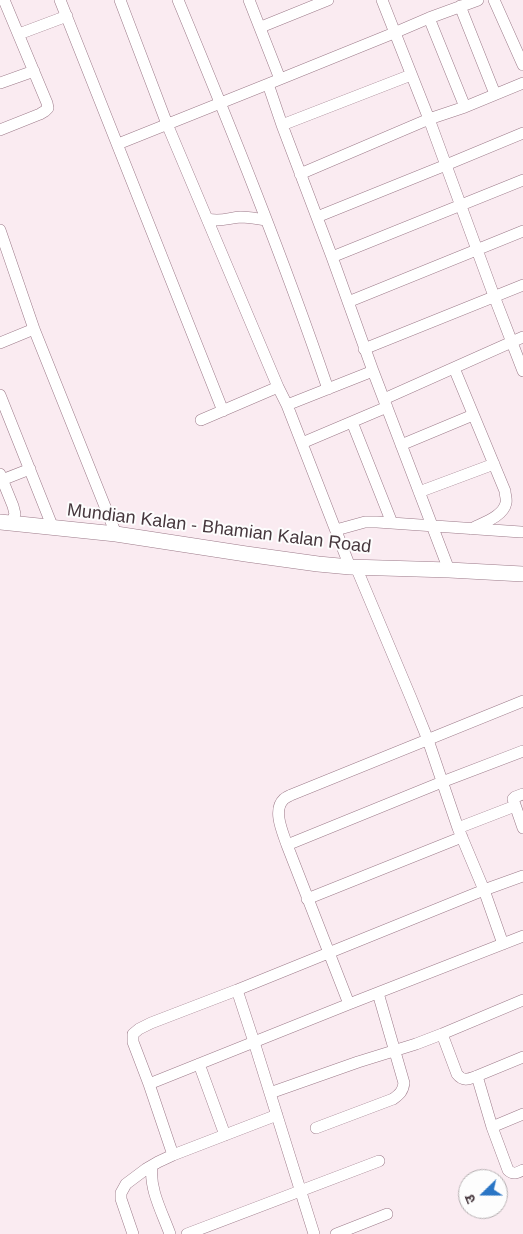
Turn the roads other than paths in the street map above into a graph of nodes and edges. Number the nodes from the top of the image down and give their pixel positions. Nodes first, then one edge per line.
1 (60, 0) edge
2 (120, 0) edge
3 (178, 0) edge
4 (249, 0) edge
5 (328, 0) edge
6 (382, 0) edge
7 (478, 0) edge
8 (494, 0) edge
9 (4, 4) edge
10 (460, 6) junction
11 (67, 16) junction
12 (429, 18) junction
13 (261, 28) junction
14 (394, 33) junction
15 (18, 34) junction
16 (523, 65) edge
17 (34, 71) junction
18 (411, 75) junction
19 (280, 79) junction
20 (0, 83) edge
21 (523, 83) edge
22 (268, 84) junction
23 (495, 94) junction
24 (220, 103) junction
25 (465, 107) junction
26 (429, 119) junction
27 (167, 124) junction
28 (282, 125) junction
29 (0, 130) edge
30 (523, 133) edge
31 (118, 144) junction
32 (446, 165) junction
33 (300, 174) junction
34 (523, 180) edge
35 (461, 204) junction
36 (317, 217) junction
37 (208, 220) junction
38 (266, 220) junction
39 (0, 230) edge
40 (523, 231) edge
41 (477, 250) junction
42 (332, 257) junction
43 (523, 285) edge
44 (494, 296) junction
45 (348, 302) junction
46 (34, 329) junction
47 (523, 337) edge
48 (511, 342) junction
49 (0, 343) edge
50 (364, 349) junction
51 (454, 368) junction
52 (523, 370) edge
53 (373, 371) junction
54 (278, 387) junction
55 (328, 389) junction
56 (0, 395) edge
57 (385, 403) junction
58 (287, 405) junction
59 (223, 411) junction
60 (473, 415) junction
61 (201, 420) dead end
62 (352, 422) junction
63 (302, 443) junction
64 (401, 446) junction
65 (494, 464) junction
66 (30, 469) junction
67 (1, 477) edge
68 (419, 492) junction
69 (5, 523) edge
70 (392, 523) junction
71 (432, 526) junction
72 (53, 528) junction
73 (470, 528) junction
74 (336, 530) junction
75 (521, 532) dead end
76 (116, 534) junction
77 (353, 567) junction
78 (449, 570) junction
79 (523, 574) edge
80 (523, 701) edge
81 (428, 740) junction
82 (523, 751) edge
83 (442, 782) junction
84 (523, 794) edge
85 (515, 806) junction
86 (523, 828) edge
87 (460, 833) junction
88 (287, 845) junction
89 (523, 876) edge
90 (484, 890) junction
91 (307, 899) junction
92 (523, 936) edge
93 (503, 944) junction
94 (329, 952) junction
95 (237, 990) junction
96 (378, 993) junction
97 (523, 1000) edge
98 (349, 1004) junction
99 (442, 1034) junction
100 (254, 1042) junction
101 (394, 1050) junction
102 (523, 1058) edge
103 (200, 1064) junction
104 (477, 1076) junction
105 (149, 1084) junction
106 (270, 1093) junction
107 (523, 1114) edge
108 (277, 1115) junction
109 (492, 1126) junction
110 (316, 1128) dead end
111 (225, 1135) junction
112 (173, 1155) junction
113 (379, 1161) dead end
114 (152, 1170) junction
115 (523, 1170) edge
116 (300, 1191) junction
117 (387, 1214) dead end
118 (133, 1234) edge
119 (170, 1234) edge
120 (187, 1234) edge
121 (314, 1234) edge
122 (336, 1234) edge

1 - 11 street
2 - 27 street
3 - 24 street
4 - 13 street
5 - 13 street
6 - 14 street
7 - 10 street
8 - 16 street
9 - 15 street
10 - 12 street
10 - 23 street
11 - 15 street
11 - 31 street
12 - 14 street
12 - 25 street
13 - 19 street
14 - 18 street
14 - 19 street
15 - 17 street
17 - 20 street
17 - 29 street
18 - 26 street
18 - 28 street
19 - 22 street
21 - 23 street
22 - 24 street
22 - 28 street
23 - 25 street
24 - 27 street
24 - 38 street
25 - 26 street
26 - 32 street
26 - 33 street
27 - 31 street
27 - 37 street
28 - 33 street
30 - 32 street
31 - 59 street
32 - 35 street
32 - 36 street
33 - 36 street
34 - 35 street
35 - 41 street
35 - 42 street
36 - 42 street
37 - 38 street
37 - 54 street
38 - 55 street
39 - 46 street
40 - 41 street
41 - 44 street
41 - 45 street
42 - 45 street
43 - 44 street
44 - 48 street
44 - 50 street
45 - 50 street
46 - 49 street
46 - 76 street
47 - 48 street
48 - 51 street
48 - 52 street
50 - 53 street
51 - 57 street
51 - 60 street
53 - 55 street
53 - 57 street
54 - 58 street
54 - 59 street
55 - 58 street
56 - 66 street
57 - 62 street
57 - 64 street
58 - 63 street
59 - 61 street
60 - 64 street
60 - 65 street
62 - 63 street
62 - 70 street
63 - 74 street
64 - 68 street
65 - 68 street
65 - 73 street
66 - 67 street
66 - 72 street
67 - 69 street
68 - 71 street
69 - 72 street, Mundian Kalan - Bhamian Kalan Road
70 - 71 street
70 - 74 street
71 - 73 street
71 - 78 street
72 - 76 street, Mundian Kalan - Bhamian Kalan Road
73 - 75 street
74 - 77 street
76 - 77 street, Mundian Kalan - Bhamian Kalan Road
77 - 78 street, Mundian Kalan - Bhamian Kalan Road
77 - 81 street
78 - 79 street, Mundian Kalan - Bhamian Kalan Road
80 - 81 street
81 - 83 street
81 - 88 street
82 - 83 street
83 - 87 street
83 - 88 street
84 - 85 street
85 - 86 street
85 - 87 street
87 - 90 street
87 - 91 street
88 - 91 street
89 - 90 street
90 - 93 street
90 - 94 street
91 - 94 street
92 - 93 street
93 - 96 street
94 - 95 street
94 - 98 street
95 - 100 street
95 - 105 street
96 - 98 street
96 - 101 street
97 - 99 street
98 - 100 street
99 - 101 street
99 - 104 street
100 - 103 street
100 - 106 street
101 - 106 street
101 - 110 street
102 - 104 street
103 - 105 street
103 - 111 street
104 - 109 street
105 - 112 street
106 - 108 street
107 - 109 street
108 - 111 street
108 - 116 street
109 - 115 street
111 - 112 street
112 - 114 street
113 - 116 street
114 - 118 street
114 - 119 street
116 - 120 street
116 - 121 street
117 - 122 street

